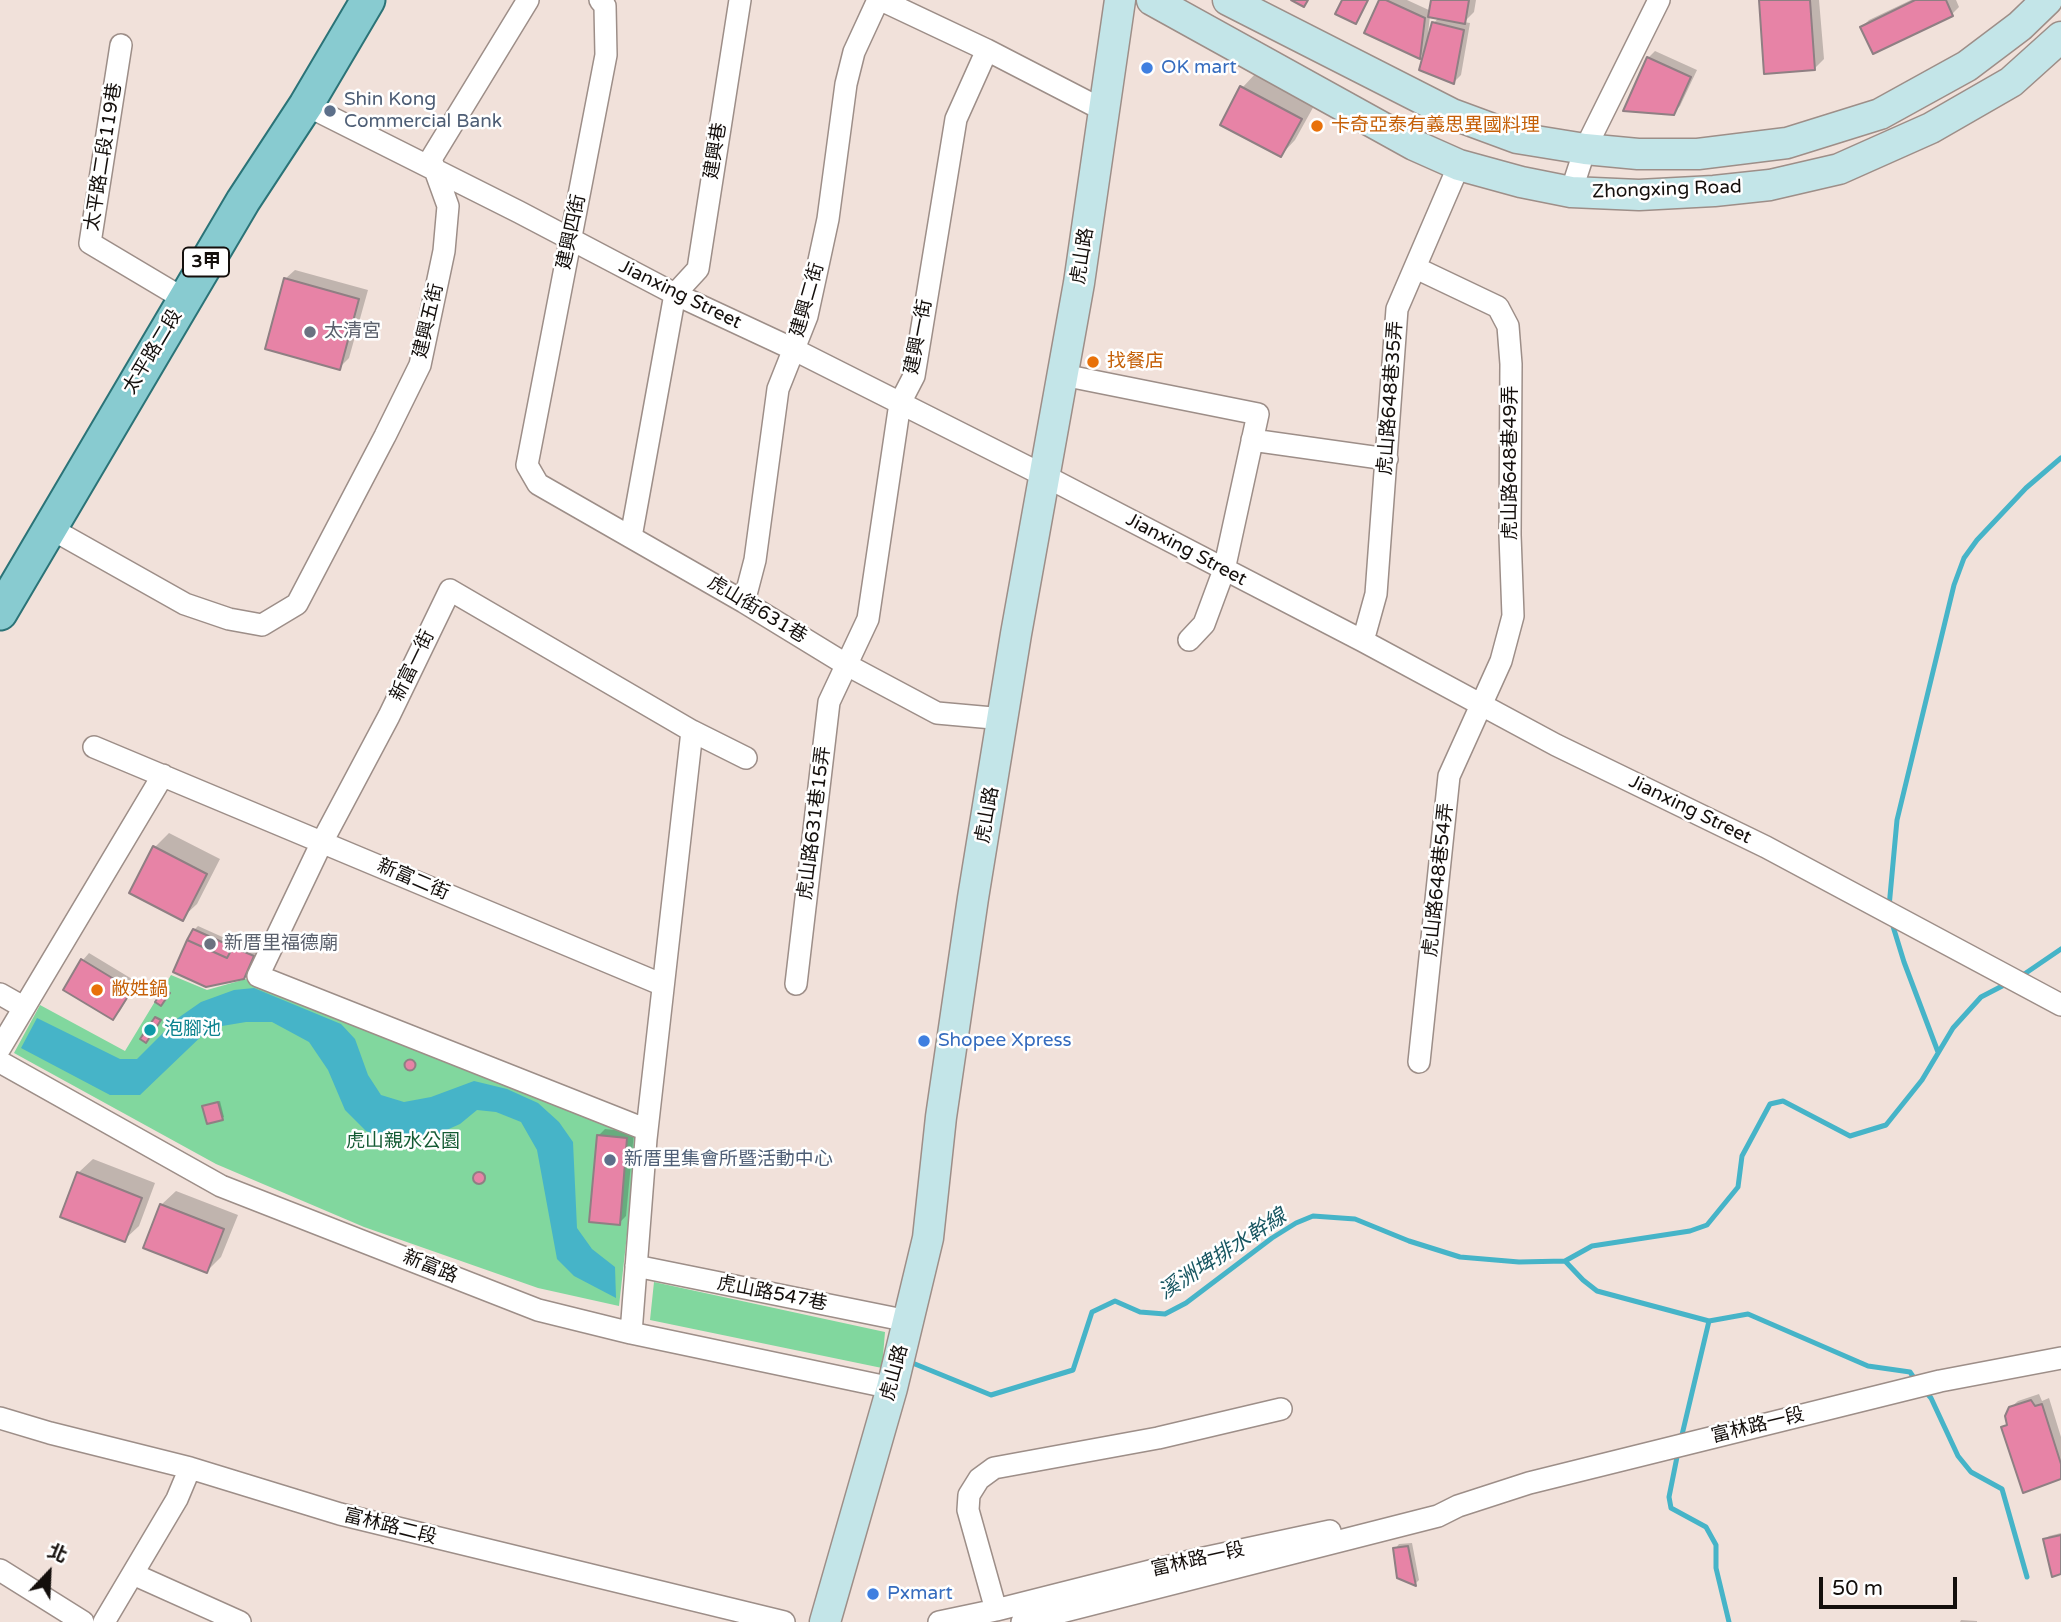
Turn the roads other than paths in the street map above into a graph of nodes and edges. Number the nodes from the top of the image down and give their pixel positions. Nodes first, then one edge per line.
1 (368, 0) edge
2 (528, 0) edge
3 (600, 0) edge
4 (740, 0) edge
5 (879, 0) edge
6 (1120, 0) edge
7 (1152, 0) edge
8 (1228, 0) edge
9 (1659, 0) edge
10 (2047, 0) edge
11 (2061, 37) edge
12 (121, 45) dead end
13 (987, 50) junction
14 (306, 105) junction
15 (1105, 111) junction
16 (1585, 149) junction
17 (1459, 165) junction
18 (435, 169) junction
19 (1571, 192) junction
20 (570, 240) junction
21 (1416, 268) junction
22 (676, 294) junction
23 (184, 299) junction
24 (793, 349) junction
25 (1063, 375) junction
26 (900, 403) junction
27 (1252, 440) junction
28 (1387, 459) junction
29 (527, 465) joint
30 (1045, 475) junction
31 (50, 528) junction
32 (631, 537) junction
33 (1224, 570) junction
34 (744, 601) junction
35 (0, 613) edge
36 (1189, 640) dead end
37 (1363, 640) junction
38 (848, 665) junction
39 (1482, 706) junction
40 (1004, 719) junction
41 (692, 732) junction
42 (94, 747) dead end
43 (746, 758) dead end
44 (163, 775) junction
45 (322, 842) junction
46 (796, 984) dead end
47 (663, 985) junction
48 (0, 994) edge
49 (2061, 1005) edge
50 (23, 1007) junction
51 (0, 1048) edge
52 (0, 1062) edge
53 (1419, 1062) dead end
54 (647, 1130) junction
55 (636, 1266) junction
56 (908, 1321) junction
57 (631, 1333) junction
58 (2061, 1358) edge
59 (892, 1388) junction
60 (1281, 1409) dead end
61 (0, 1418) edge
62 (190, 1468) junction
63 (1458, 1506) junction
64 (0, 1570) edge
65 (134, 1574) junction
66 (996, 1610) junction
67 (83, 1622) edge
68 (104, 1622) edge
69 (240, 1622) edge
70 (784, 1622) edge
71 (825, 1622) edge
72 (939, 1622) edge
73 (1022, 1622) edge

1 - 14 main road, 太平路二段 / 3甲
2 - 18 street
3 - 20 street, 建興四街
4 - 22 street, 建興巷
5 - 13 street
5 - 24 street, 建興二街
6 - 15 street, 虎山路
7 - 17 street, Zhongxing Road
8 - 16 street, Zhongxing Road
9 - 16 street
10 - 16 street, Zhongxing Road
11 - 19 street, Zhongxing Road
12 - 23 street, 太平路二段119巷
13 - 15 street
13 - 26 street, 建興一街
14 - 18 street, Jianxing Street
14 - 23 main road, 太平路二段 / 3甲
15 - 25 street, 虎山路
16 - 19 street
17 - 19 street, Zhongxing Road
17 - 21 street, 虎山路648巷35弄
18 - 20 street, Jianxing Street
18 - 31 street, 建興五街
20 - 22 street, Jianxing Street
20 - 29 street, 建興四街
21 - 28 street, 虎山路648巷35弄
21 - 39 street, 虎山路648巷49弄
22 - 24 street, Jianxing Street
22 - 32 street
23 - 31 main road, 太平路二段 / 3甲
24 - 26 street, Jianxing Street
24 - 34 street, 建興二街
25 - 27 street
25 - 30 street, 虎山路
26 - 30 street, Jianxing Street
26 - 38 street, 建興一街
27 - 28 street
27 - 33 street
28 - 37 street, 虎山路648巷35弄
29 - 32 street, 虎山街631巷
30 - 33 street, Jianxing Street
30 - 40 street, 虎山路
31 - 35 main road, 3甲
32 - 34 street, 虎山街631巷
33 - 36 street
33 - 37 street, Jianxing Street
34 - 38 street, 虎山街631巷
37 - 39 street, Jianxing Street
38 - 40 street, 虎山街631巷
38 - 46 street, 虎山路631巷15弄
39 - 49 street, Jianxing Street
39 - 53 street, 虎山路648巷54弄
40 - 56 street, 虎山路
41 - 43 street
41 - 45 street, 新富一街
41 - 47 street
42 - 44 street, 新富二街
44 - 45 street, 新富二街
44 - 50 street
45 - 47 street, 新富二街
45 - 54 street, 新富一街
47 - 54 street
48 - 50 street
50 - 51 street
52 - 57 street, 新富路
54 - 55 street
55 - 56 street, 虎山路547巷
55 - 57 street
56 - 59 street, 虎山路
57 - 59 street, 新富路
58 - 63 street, 富林路一段
59 - 71 street, 虎山路
60 - 66 street
61 - 62 street, 富林路二段
62 - 65 street
62 - 70 street, 富林路二段
63 - 66 street, 富林路一段
63 - 73 street, 富林路一段
64 - 67 street
65 - 68 street
65 - 69 street
66 - 72 street, 富林路一段

